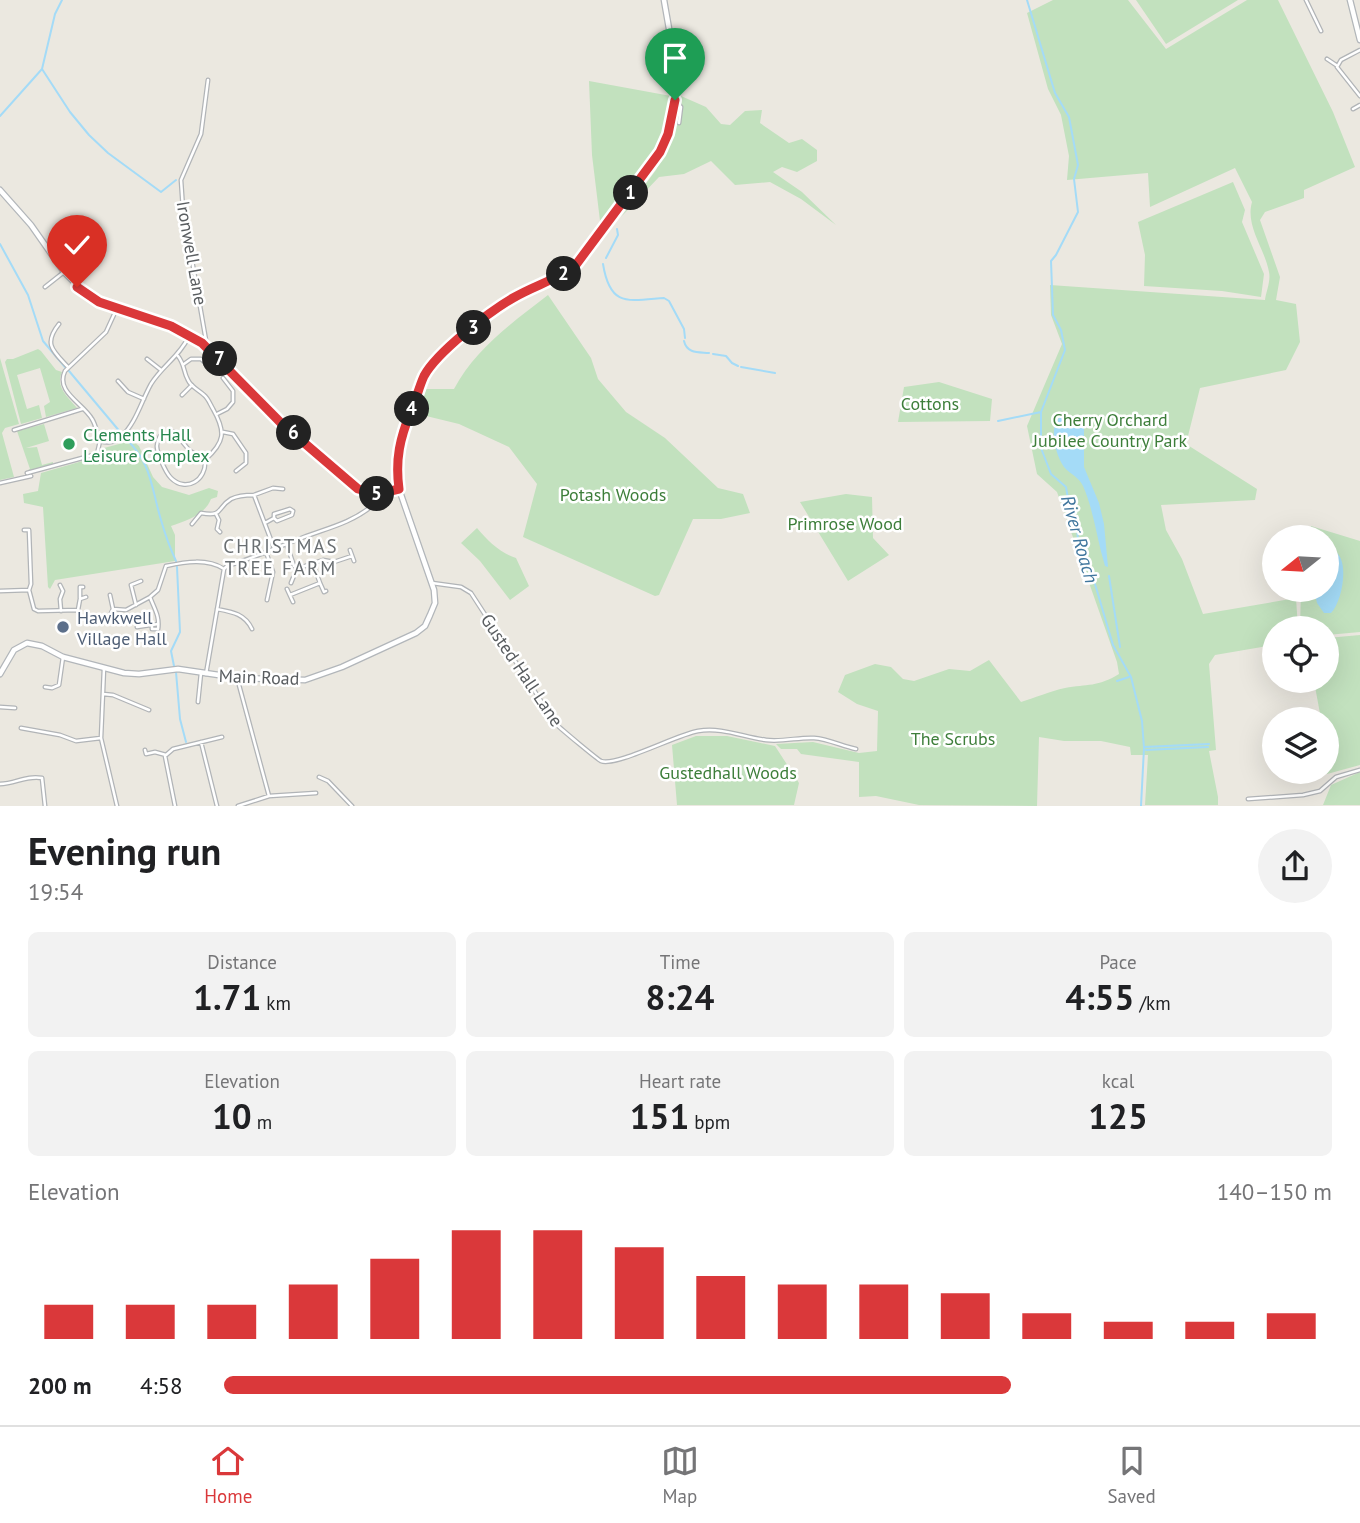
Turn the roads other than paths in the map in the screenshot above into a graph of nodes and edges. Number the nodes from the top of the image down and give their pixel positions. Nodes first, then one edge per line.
1 (664, 0) edge
2 (1306, 0) edge
3 (1350, 0) edge
4 (1321, 31) dead end
5 (1360, 40) edge
6 (1360, 50) edge
7 (1327, 59) dead end
8 (1337, 65) junction
9 (208, 80) dead end
10 (1360, 96) edge
11 (675, 100) junction
12 (1360, 105) edge
13 (1353, 108) dead end
14 (679, 123) dead end
15 (0, 190) edge
16 (64, 271) junction
17 (45, 287) dead end
18 (117, 308) junction
19 (59, 324) dead end
20 (190, 335) junction
21 (205, 335) junction
22 (198, 340) junction
23 (207, 346) junction
24 (177, 356) junction
25 (147, 359) dead end
26 (184, 364) junction
27 (67, 370) junction
28 (162, 371) junction
29 (215, 371) dead end
30 (223, 378) dead end
31 (118, 381) dead end
32 (192, 385) junction
33 (183, 396) dead end
34 (145, 399) junction
35 (82, 409) junction
36 (216, 414) junction
37 (15, 430) dead end
38 (223, 432) junction
39 (100, 441) junction
40 (247, 457) junction
41 (252, 457) dead end
42 (205, 460) junction
43 (236, 471) dead end
44 (27, 473) dead end
45 (32, 476) dead end
46 (0, 484) edge
47 (283, 489) dead end
48 (399, 489) junction
49 (374, 494) junction
50 (254, 495) junction
51 (216, 514) junction
52 (274, 518) junction
53 (265, 523) junction
54 (192, 524) dead end
55 (29, 530) dead end
56 (220, 532) dead end
57 (286, 544) junction
58 (274, 548) junction
59 (350, 550) dead end
60 (266, 552) junction
61 (352, 556) junction
62 (354, 561) dead end
63 (313, 564) junction
64 (297, 568) junction
65 (224, 569) junction
66 (141, 581) dead end
67 (291, 583) dead end
68 (320, 583) junction
69 (432, 583) junction
70 (60, 585) dead end
71 (83, 587) dead end
72 (288, 589) dead end
73 (29, 590) junction
74 (0, 591) edge
75 (326, 591) dead end
76 (268, 594) junction
77 (110, 595) dead end
78 (275, 595) dead end
79 (290, 595) junction
80 (86, 597) dead end
81 (150, 597) junction
82 (80, 599) junction
83 (267, 600) dead end
84 (293, 602) dead end
85 (136, 605) junction
86 (113, 609) junction
87 (217, 609) junction
88 (78, 610) junction
89 (61, 611) junction
90 (79, 616) dead end
91 (108, 620) dead end
92 (137, 628) dead end
93 (252, 629) dead end
94 (64, 657) junction
95 (2, 665) edge
96 (104, 668) junction
97 (0, 674) edge
98 (204, 674) junction
99 (239, 678) junction
100 (45, 687) dead end
101 (102, 694) junction
102 (198, 702) dead end
103 (0, 707) edge
104 (15, 708) dead end
105 (149, 710) dead end
106 (21, 728) dead end
107 (222, 737) dead end
108 (101, 738) junction
109 (201, 742) junction
110 (856, 749) dead end
111 (146, 754) dead end
112 (166, 755) junction
113 (1360, 770) edge
114 (319, 777) dead end
115 (0, 784) edge
116 (316, 793) dead end
117 (269, 796) junction
118 (1248, 799) dead end
119 (45, 806) edge
120 (117, 806) edge
121 (175, 806) edge
122 (217, 806) edge
123 (238, 806) edge
124 (352, 806) edge

1 - 11 main road, Main Road
2 - 4 street
3 - 5 main road
6 - 8 street
7 - 8 street
8 - 10 street
9 - 21 street, Ironwell Lane
11 - 14 street
11 - 48 main road, Main Road
12 - 13 street
15 - 16 main road
16 - 17 street
16 - 18 main road
18 - 20 main road
18 - 27 street
19 - 27 street
20 - 22 main road
20 - 24 street
21 - 22 street
21 - 23 street, Ironwell Lane
22 - 23 main road
23 - 49 main road
24 - 26 street
24 - 28 street
25 - 28 street
26 - 29 street
26 - 32 street
27 - 35 street
28 - 34 street
30 - 36 street
31 - 34 street
32 - 33 street
32 - 36 street
34 - 39 street
35 - 37 street
35 - 39 street
36 - 38 street
38 - 40 street
38 - 42 street
39 - 44 street
40 - 41 street
40 - 43 street
42 - 42 street
45 - 46 street
47 - 50 street
48 - 49 main road
48 - 69 main road, Main Road
49 - 57 street
50 - 51 street
50 - 53 street
51 - 54 street
51 - 56 street
52 - 52 street
52 - 53 street
53 - 58 street
55 - 73 street
57 - 58 street
57 - 64 street
58 - 60 street
59 - 61 street
60 - 65 street
60 - 76 street
61 - 62 street
61 - 63 street
63 - 64 street
63 - 68 street
64 - 67 street
65 - 81 street
65 - 87 street
66 - 85 street
68 - 75 street
68 - 79 street
69 - 99 main road, Main Road
69 - 110 street, Gusted Hall Lane
70 - 89 street
71 - 82 street
72 - 79 street
73 - 74 street
73 - 89 street
76 - 78 street
76 - 83 street
77 - 86 street
79 - 84 street
80 - 82 street
81 - 85 street
81 - 92 street
82 - 88 street
85 - 86 street
86 - 91 street
87 - 93 street
87 - 98 street
88 - 89 street
88 - 90 street
94 - 95 main road, Main Road
94 - 96 main road, Main Road
94 - 100 street
95 - 97 main road, Main Road
96 - 98 main road, Main Road
96 - 101 street
98 - 99 main road, Main Road
98 - 102 street
99 - 117 street
101 - 105 street
101 - 108 street
103 - 104 street
106 - 108 street
107 - 109 street
108 - 120 street
109 - 112 street
109 - 122 street
111 - 112 street
112 - 121 street
113 - 118 street
114 - 124 street
115 - 119 street
116 - 117 street
117 - 123 street

